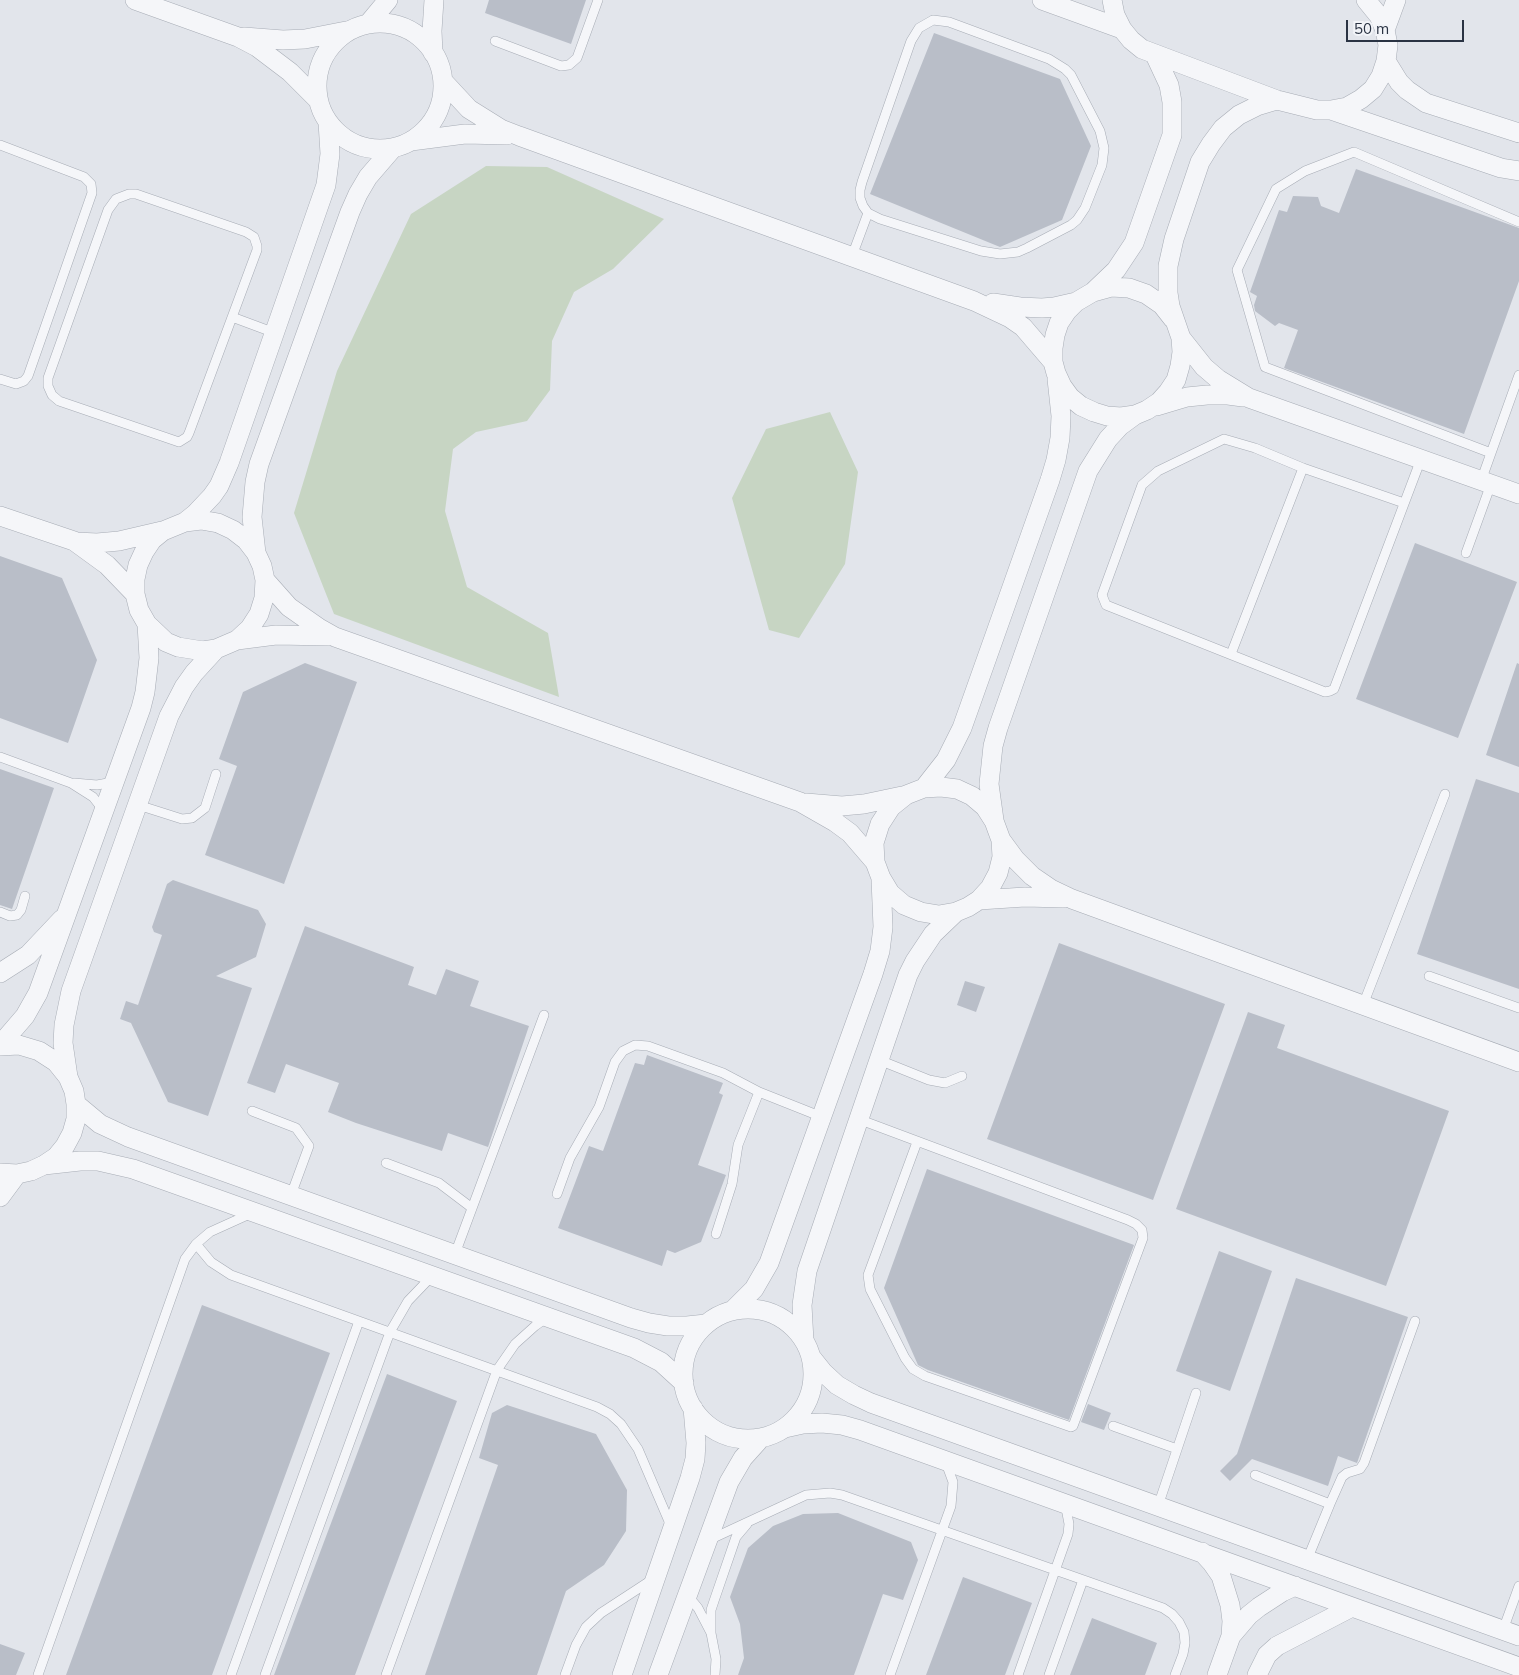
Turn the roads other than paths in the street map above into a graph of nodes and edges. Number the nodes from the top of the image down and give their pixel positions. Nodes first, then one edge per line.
1 (135, 0) edge
2 (388, 0) edge
3 (434, 0) edge
4 (598, 0) edge
5 (1042, 0) edge
6 (1112, 0) edge
7 (1366, 0) edge
8 (1396, 0) edge
9 (368, 24) junction
10 (1122, 29) junction
11 (1385, 30) junction
12 (349, 31) junction
13 (238, 37) junction
14 (495, 41) dead end
15 (433, 53) junction
16 (1155, 55) junction
17 (1386, 61) junction
18 (443, 81) junction
19 (1277, 100) junction
20 (319, 101) junction
21 (1332, 110) junction
22 (328, 122) junction
23 (1519, 133) edge
24 (519, 136) junction
25 (411, 141) junction
26 (0, 145) edge
27 (393, 148) junction
28 (1519, 171) edge
29 (868, 213) junction
30 (1519, 222) edge
31 (852, 256) junction
32 (1093, 292) junction
33 (974, 300) junction
34 (1076, 302) junction
35 (232, 317) junction
36 (1173, 319) junction
37 (274, 333) junction
38 (1180, 338) junction
39 (1055, 367) junction
40 (1519, 375) edge
41 (0, 379) edge
42 (1249, 398) junction
43 (1141, 412) junction
44 (1491, 453) junction
45 (1421, 459) junction
46 (1303, 468) junction
47 (1486, 483) junction
48 (1519, 494) edge
49 (1404, 503) junction
50 (0, 516) edge
51 (185, 522) junction
52 (163, 531) junction
53 (74, 542) junction
54 (256, 553) junction
55 (1466, 553) dead end
56 (265, 580) junction
57 (135, 594) junction
58 (146, 624) junction
59 (335, 637) junction
60 (237, 640) junction
61 (216, 649) junction
62 (1231, 654) junction
63 (0, 757) edge
64 (216, 774) dead end
65 (115, 782) junction
66 (71, 783) junction
67 (924, 788) junction
68 (1445, 794) dead end
69 (906, 795) junction
70 (800, 802) junction
71 (138, 806) junction
72 (104, 811) junction
73 (994, 821) junction
74 (1001, 840) junction
75 (878, 870) junction
76 (25, 896) dead end
77 (1072, 899) junction
78 (979, 900) junction
79 (0, 912) edge
80 (956, 912) junction
81 (68, 913) junction
82 (0, 973) edge
83 (1429, 976) dead end
84 (1363, 1005) junction
85 (1519, 1008) edge
86 (544, 1014) dead end
87 (0, 1045) edge
88 (879, 1060) junction
89 (1519, 1062) edge
90 (962, 1076) dead end
91 (68, 1078) junction
92 (759, 1092) junction
93 (76, 1104) junction
94 (252, 1111) dead end
95 (822, 1118) junction
96 (858, 1119) junction
97 (917, 1142) junction
98 (386, 1163) dead end
99 (44, 1165) junction
100 (8, 1173) edge
101 (557, 1194) dead end
102 (291, 1195) junction
103 (0, 1197) edge
104 (472, 1208) junction
105 (254, 1212) junction
106 (716, 1234) dead end
107 (196, 1244) junction
108 (455, 1254) junction
109 (432, 1276) junction
110 (733, 1310) junction
111 (546, 1318) junction
112 (359, 1321) junction
113 (1415, 1321) dead end
114 (706, 1324) junction
115 (390, 1332) junction
116 (808, 1349) junction
117 (497, 1370) junction
118 (684, 1383) junction
119 (1196, 1393) dead end
120 (693, 1408) junction
121 (1114, 1426) dead end
122 (785, 1428) junction
123 (761, 1438) junction
124 (1177, 1449) junction
125 (945, 1460) junction
126 (1255, 1475) dead end
127 (1065, 1503) junction
128 (1330, 1504) junction
129 (1158, 1506) junction
130 (751, 1520) junction
131 (942, 1530) junction
132 (673, 1531) junction
133 (706, 1541) junction
134 (1202, 1552) junction
135 (1307, 1560) junction
136 (1056, 1570) junction
137 (657, 1576) junction
138 (1083, 1580) junction
139 (1295, 1586) junction
140 (1519, 1586) edge
141 (687, 1594) junction
142 (1352, 1607) junction
143 (711, 1633) junction
144 (1511, 1633) edge
145 (1231, 1636) junction
146 (1519, 1667) edge
147 (38, 1675) edge
148 (231, 1675) edge
149 (265, 1675) edge
150 (386, 1675) edge
151 (565, 1675) edge
152 (622, 1675) edge
153 (658, 1675) edge
154 (715, 1675) edge
155 (890, 1675) edge
156 (1018, 1675) edge
157 (1049, 1675) edge
158 (1175, 1675) edge
159 (1217, 1675) edge
160 (1256, 1675) edge

1 - 13 street
2 - 9 street
3 - 15 street
4 - 14 lane
5 - 10 street
6 - 10 street
7 - 11 street
8 - 11 street
9 - 12 street
9 - 15 street
10 - 16 street
11 - 17 street
12 - 13 street
12 - 20 street
13 - 20 street
15 - 18 street
16 - 19 street
16 - 32 street
17 - 21 street
17 - 23 street
18 - 24 street
18 - 25 street
19 - 21 street
19 - 36 street
20 - 22 street
21 - 28 street
22 - 27 street
22 - 37 street
24 - 25 street
24 - 31 street
25 - 27 street
26 - 41 lane
27 - 54 street
29 - 29 lane
29 - 31 lane
30 - 44 lane
31 - 33 street
32 - 34 street
32 - 36 street
33 - 34 street
33 - 39 street
34 - 39 street
35 - 35 lane
35 - 37 lane
36 - 38 street
37 - 51 street
38 - 42 street
38 - 43 street
39 - 43 street
39 - 67 street
40 - 44 lane
42 - 43 street
42 - 45 street
43 - 73 street
44 - 47 lane
45 - 47 street
45 - 49 lane
46 - 49 lane
46 - 62 lane
46 - 62 lane
47 - 48 street
47 - 55 lane
49 - 62 lane
50 - 53 street
51 - 52 street
51 - 54 street
52 - 53 street
52 - 57 street
53 - 57 street
54 - 56 street
56 - 59 street
56 - 60 street
57 - 58 street
58 - 61 street
58 - 65 street
59 - 60 street
59 - 70 street
60 - 61 street
61 - 71 street
63 - 66 lane
64 - 71 lane
65 - 66 lane
65 - 72 street
66 - 72 lane
67 - 69 street
67 - 73 street
68 - 84 lane
69 - 70 street
69 - 75 street
70 - 75 street
71 - 91 street
72 - 81 street
73 - 74 street
74 - 77 street
74 - 78 street
75 - 80 street
75 - 95 street
76 - 79 lane
77 - 78 street
77 - 84 street
78 - 80 street
80 - 88 street
81 - 82 street
81 - 87 street
83 - 85 lane
84 - 89 street
86 - 104 lane
87 - 91 street
88 - 90 lane
88 - 96 street
91 - 93 street
92 - 95 lane
92 - 101 lane
92 - 106 lane
93 - 99 street
93 - 102 street
94 - 102 lane
95 - 110 street
96 - 97 lane
96 - 116 street
97 - 97 lane
98 - 104 lane
99 - 100 street
99 - 105 street
100 - 103 street
102 - 108 street
104 - 108 lane
105 - 107 lane
105 - 109 street
107 - 112 lane
107 - 147 lane
108 - 114 street
109 - 111 street
109 - 115 lane
110 - 114 street
110 - 116 street
111 - 117 lane
111 - 118 street
112 - 115 lane
112 - 148 lane
113 - 128 lane
114 - 118 street
115 - 117 lane
115 - 149 lane
116 - 122 street
116 - 129 street
117 - 132 lane
117 - 150 lane
118 - 120 street
119 - 124 lane
120 - 123 street
120 - 132 street
121 - 124 lane
122 - 123 street
122 - 125 street
123 - 133 street
124 - 129 lane
125 - 127 street
125 - 131 lane
126 - 128 lane
127 - 134 street
127 - 136 lane
128 - 135 lane
129 - 135 street
130 - 131 lane
130 - 133 lane
130 - 143 lane
131 - 136 lane
131 - 155 lane
132 - 137 street
133 - 141 street
134 - 139 street
134 - 145 street
135 - 144 street
136 - 138 lane
136 - 156 lane
137 - 151 lane
137 - 152 street
138 - 157 lane
138 - 158 lane
139 - 142 street
139 - 145 street
140 - 144 lane
141 - 143 lane
141 - 153 street
142 - 146 street
142 - 160 street
143 - 154 lane
145 - 159 street

